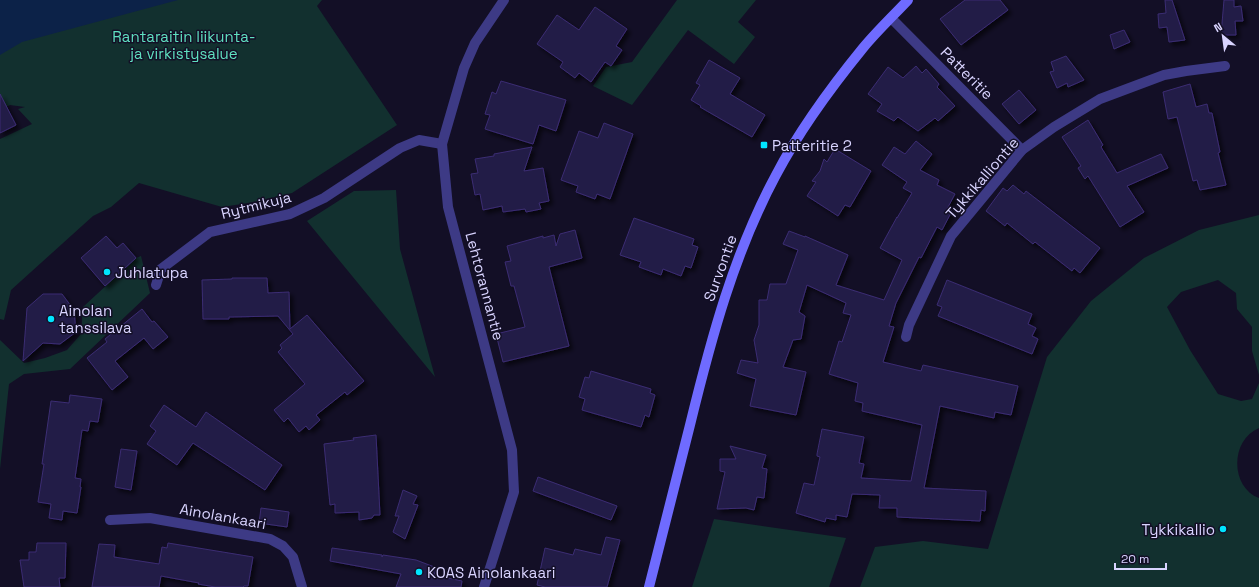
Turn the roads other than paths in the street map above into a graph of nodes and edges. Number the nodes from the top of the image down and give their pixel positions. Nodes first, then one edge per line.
1 (504, 0) edge
2 (908, 0) edge
3 (891, 18) junction
4 (1225, 66) dead end
5 (442, 144) junction
6 (1022, 150) junction
7 (156, 286) dead end
8 (906, 337) dead end
9 (110, 520) dead end
10 (302, 587) edge
11 (484, 587) edge
12 (649, 587) edge

1 - 5 street, Lehtorannantie
2 - 3 main road, Survontie
3 - 6 street, Patteritie
3 - 12 main road, Survontie
4 - 6 street, Tykkikalliontie
5 - 7 street, Rytmikuja
5 - 11 street, Lehtorannantie
6 - 8 street, Tykkikalliontie
9 - 10 street, Ainolankaari

